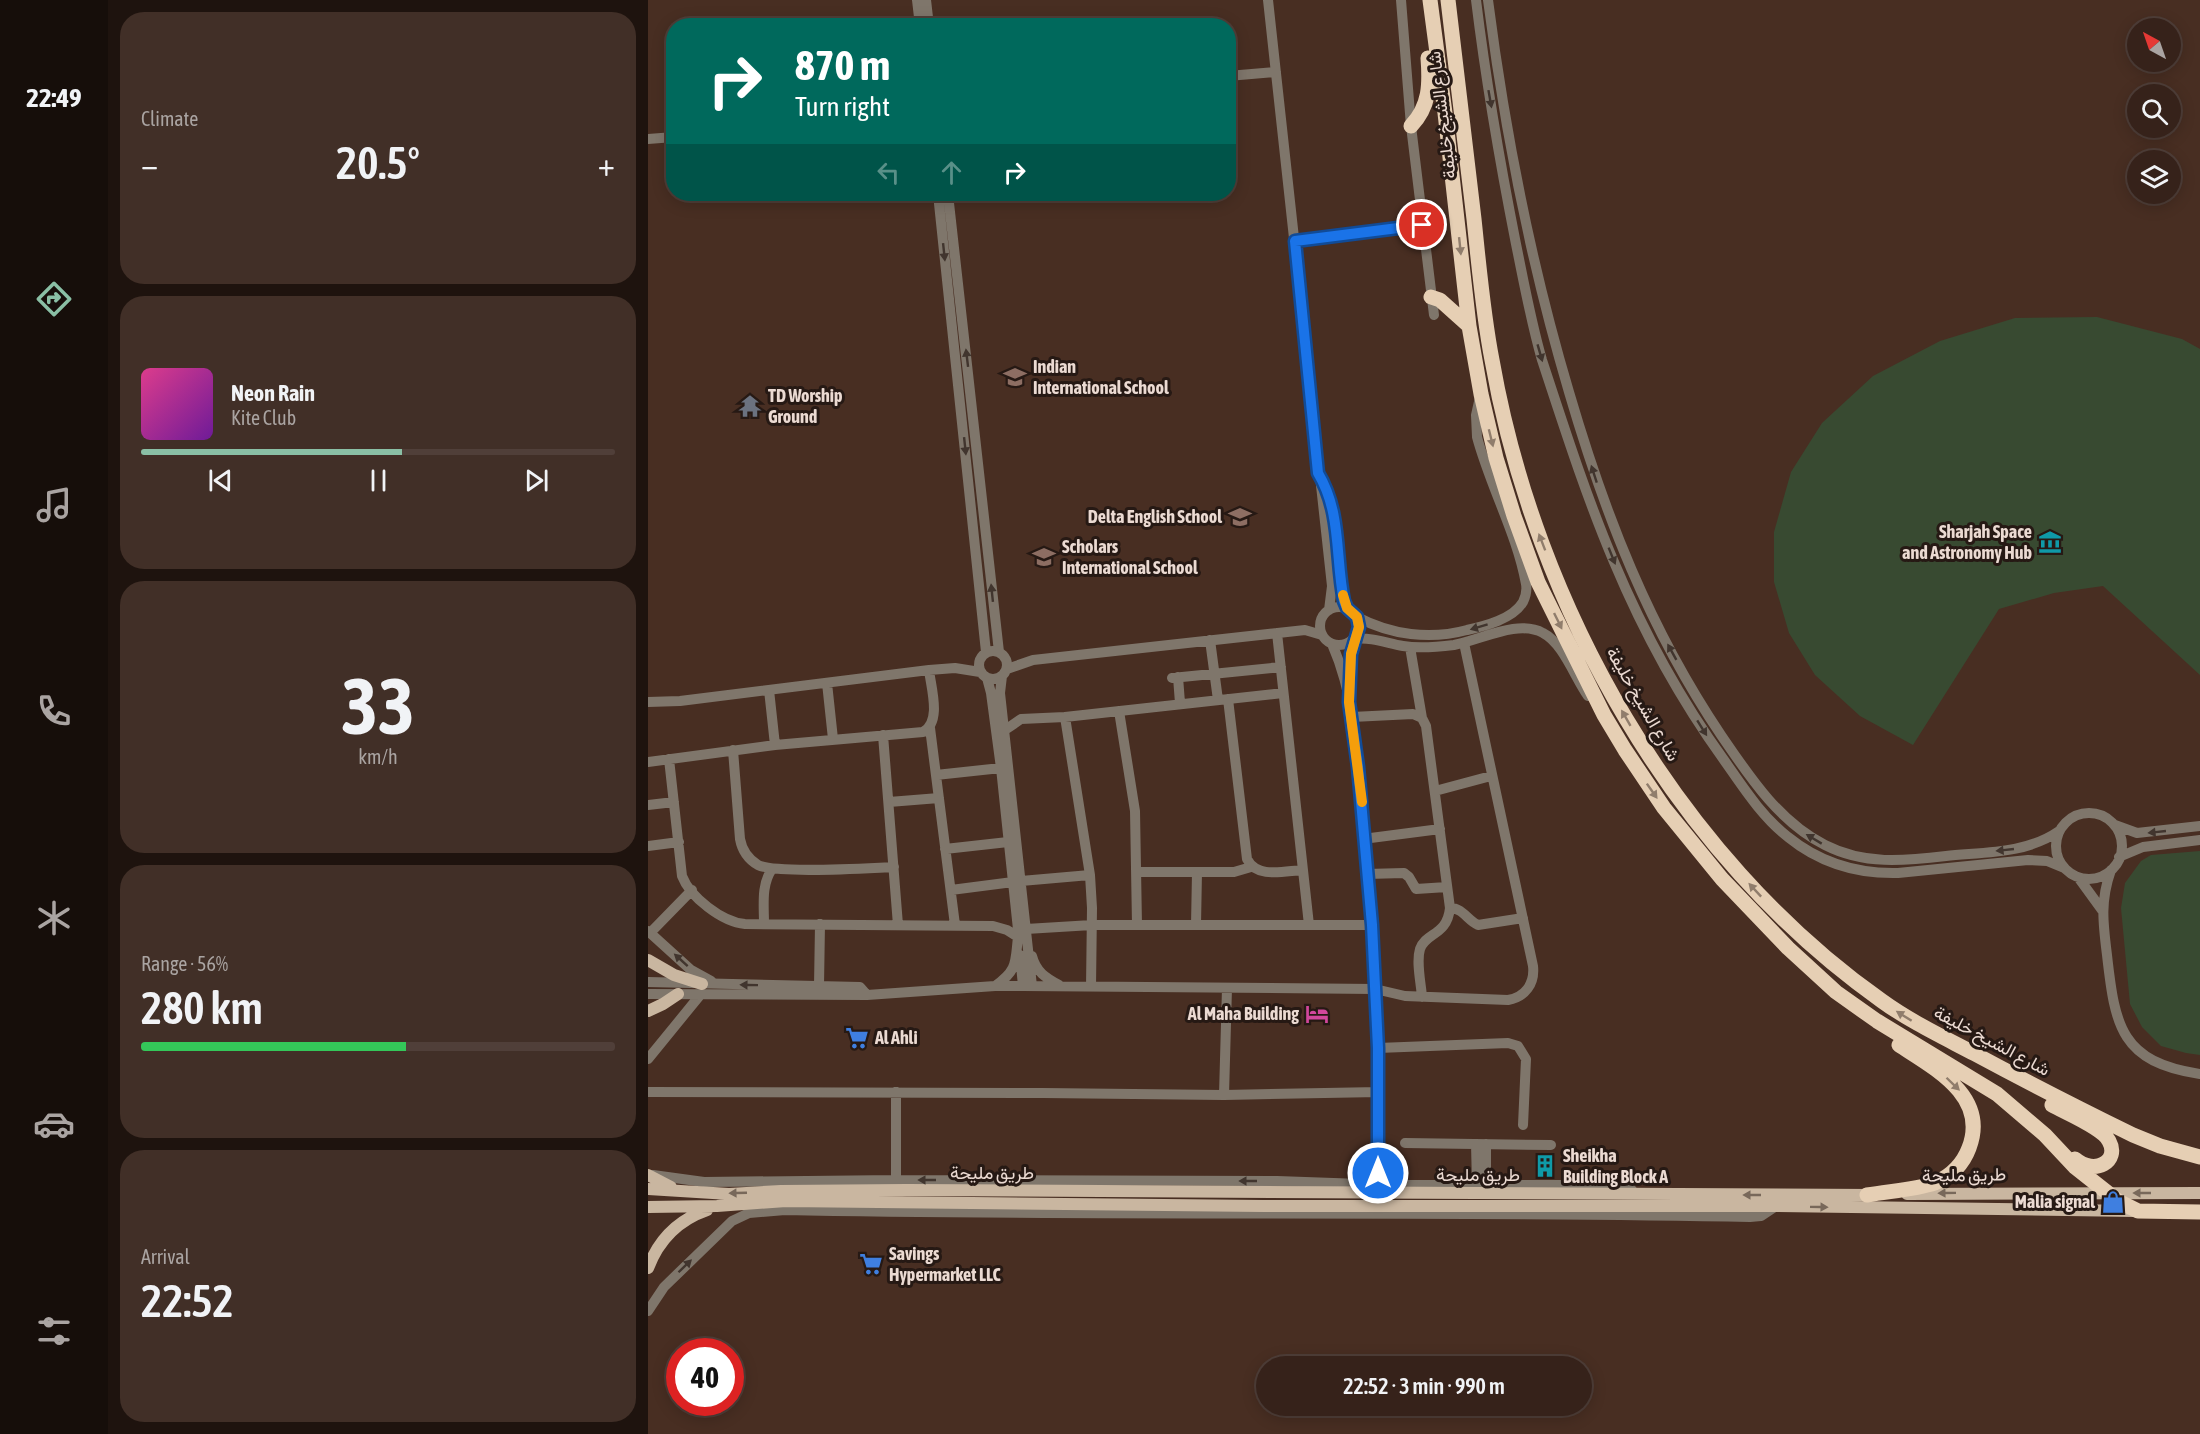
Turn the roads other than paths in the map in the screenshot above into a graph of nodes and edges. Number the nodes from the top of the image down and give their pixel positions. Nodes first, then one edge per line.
1 (917, 0) edge
2 (926, 0) edge
3 (1268, 0) edge
4 (1401, 0) edge
5 (1430, 0) edge
6 (1448, 0) edge
7 (1476, 0) edge
8 (1488, 0) edge
9 (919, 18) edge
10 (928, 18) edge
11 (1432, 19) junction
12 (1484, 65) junction
13 (1276, 72) junction
14 (1236, 75) edge
15 (1499, 87) junction
16 (1411, 126) junction
17 (666, 138) edge
18 (648, 139) edge
19 (939, 201) edge
20 (949, 201) edge
21 (1422, 225) junction
22 (1295, 241) junction
23 (1524, 285) junction
24 (1431, 297) junction
25 (1448, 307) junction
26 (1434, 315) joint
27 (1549, 323) junction
28 (1469, 326) junction
29 (1481, 394) junction
30 (1318, 473) junction
31 (1347, 608) junction
32 (1326, 614) junction
33 (1357, 617) junction
34 (1305, 630) junction
35 (1277, 633) junction
36 (1322, 635) junction
37 (1354, 639) junction
38 (1210, 640) junction
39 (1464, 643) junction
40 (1332, 644) junction
41 (1410, 647) junction
42 (1000, 653) junction
43 (984, 654) junction
44 (1032, 660) junction
45 (1281, 667) junction
46 (955, 668) junction
47 (929, 670) junction
48 (1004, 673) junction
49 (1215, 674) junction
50 (983, 675) junction
51 (827, 683) junction
52 (769, 690) junction
53 (1284, 693) junction
54 (1223, 699) junction
55 (648, 702) edge
56 (1349, 702) junction
57 (1180, 703) junction
58 (1002, 708) junction
59 (1119, 711) junction
60 (1604, 715) junction
61 (1065, 717) junction
62 (1352, 717) junction
63 (1422, 718) junction
64 (1022, 719) junction
65 (930, 728) junction
66 (1005, 730) junction
67 (883, 735) junction
68 (833, 739) junction
69 (775, 745) junction
70 (733, 750) junction
71 (669, 759) junction
72 (648, 762) edge
73 (1001, 768) junction
74 (936, 775) junction
75 (1491, 776) junction
76 (1435, 791) junction
77 (939, 798) junction
78 (674, 802) junction
79 (889, 802) junction
80 (648, 805) edge
81 (2115, 825) junction
82 (2200, 826) edge
83 (1440, 829) junction
84 (2059, 831) junction
85 (1363, 839) junction
86 (2200, 840) edge
87 (679, 842) junction
88 (1008, 842) junction
89 (648, 846) edge
90 (945, 849) junction
91 (2119, 857) junction
92 (894, 867) junction
93 (1251, 867) junction
94 (2064, 868) junction
95 (772, 869) junction
96 (1303, 870) junction
97 (2111, 870) junction
98 (1137, 872) junction
99 (1197, 872) junction
100 (1367, 874) junction
101 (1090, 875) junction
102 (2078, 877) junction
103 (1017, 881) junction
104 (1447, 887) junction
105 (692, 890) junction
106 (951, 890) junction
107 (1450, 908) junction
108 (1016, 910) junction
109 (2102, 911) junction
110 (1522, 918) junction
111 (764, 924) junction
112 (820, 924) junction
113 (898, 925) junction
114 (955, 925) junction
115 (1092, 925) junction
116 (1196, 925) junction
117 (1309, 925) junction
118 (1372, 925) junction
119 (993, 926) junction
120 (1137, 926) junction
121 (649, 932) edge
122 (1024, 934) junction
123 (648, 960) edge
124 (648, 982) edge
125 (717, 984) junction
126 (819, 986) junction
127 (995, 986) junction
128 (1028, 986) junction
129 (1062, 987) junction
130 (1091, 987) junction
131 (1227, 988) junction
132 (701, 989) junction
133 (1375, 989) junction
134 (648, 994) edge
135 (678, 994) junction
136 (867, 995) junction
137 (1422, 997) junction
138 (648, 1011) edge
139 (1876, 1021) junction
140 (1955, 1043) junction
141 (1378, 1048) junction
142 (648, 1059) edge
143 (2200, 1074) edge
144 (650, 1091) edge
145 (896, 1092) junction
146 (1379, 1092) junction
147 (1224, 1095) junction
148 (1523, 1125) dead end
149 (2045, 1135) junction
150 (1405, 1143) dead end
151 (1481, 1144) junction
152 (1551, 1145) dead end
153 (2200, 1157) edge
154 (1378, 1173) junction
155 (648, 1174) edge
156 (896, 1180) junction
157 (1277, 1181) junction
158 (1159, 1182) junction
159 (1366, 1184) junction
160 (1390, 1185) junction
161 (1481, 1185) junction
162 (648, 1189) edge
163 (681, 1190) junction
164 (1174, 1191) junction
165 (1265, 1191) junction
166 (2105, 1192) junction
167 (2200, 1193) edge
168 (1641, 1194) junction
169 (1867, 1195) junction
170 (648, 1198) edge
171 (717, 1206) junction
172 (648, 1207) edge
173 (905, 1207) junction
174 (2138, 1210) junction
175 (2197, 1214) edge
176 (648, 1268) edge
177 (648, 1311) edge

1 - 9 street
2 - 10 street
3 - 13 street
4 - 16 street
5 - 11 highway, شارع الشيخ خليفة
140 -> 6 highway, شارع الشيخ خليفة
7 - 12 street
8 - 15 street
11 - 16 highway
11 -> 28 highway, شارع الشيخ خليفة
12 - 15 street
12 -> 23 street
13 - 14 street
13 - 22 street
15 - 27 street
16 - 21 street
17 - 18 street
19 -> 43 street
42 -> 20 street
21 - 22 street
21 - 24 street
22 - 30 street
23 - 27 street
23 -> 94 street
24 - 25 highway
24 - 26 street
25 - 26 highway
25 - 28 highway
84 -> 27 street
28 - 29 highway, شارع الشيخ خليفة
29 -> 33 street
29 -> 60 highway, شارع الشيخ خليفة
30 - 31 street
30 - 32 street
31 - 32 street
31 - 33 street
32 - 34 street
32 - 36 street
33 - 37 street
34 - 35 street
34 - 36 street
35 - 38 street
35 - 45 street
36 - 40 street
37 - 40 street
37 - 41 street
37 - 56 street
38 - 44 street
38 - 49 street
39 - 41 street
39 - 60 street
39 - 75 street
40 - 56 street
41 - 63 street
42 - 43 street
42 - 44 street
42 - 48 street
43 - 46 street
43 - 50 street
44 - 48 street
45 - 49 street
45 - 53 street
46 - 47 street
46 - 50 street
47 - 51 street
47 - 65 street
48 - 50 street
48 - 58 street
49 - 54 street
49 - 57 street
50 - 73 street
51 - 52 street
51 - 68 street
52 - 55 street
52 - 69 street
53 - 54 street
53 - 96 street
54 - 57 street
54 - 93 street
56 - 62 street
57 - 59 street
58 - 64 street
58 - 66 street
59 - 61 street
59 - 98 street
60 -> 139 highway, شارع الشيخ خليفة
61 - 64 street
61 - 101 street
62 - 63 street
62 - 85 street
63 - 76 street
64 - 66 street
65 - 67 street
65 - 74 street
66 - 103 street
67 - 68 street
67 - 79 street
68 - 69 street
69 - 70 street
70 - 71 street
70 - 95 street
71 - 72 street
71 - 78 street
73 - 74 street
73 - 88 street
74 - 77 street
75 - 76 street
75 - 110 street
76 - 83 street
77 - 79 street
77 - 90 street
78 - 80 street
78 - 87 street
79 - 92 street
82 -> 81 street
81 - 84 street
81 - 91 street
83 - 85 street
83 - 104 street
84 - 94 street
85 - 100 street
86 - 91 street
87 - 89 street
87 - 105 street
88 - 90 street
88 - 103 street
90 - 106 street
91 - 97 street
92 - 95 street
92 - 113 street
93 - 96 street
93 - 99 street
94 - 102 street
95 - 111 street
96 - 117 street
97 - 102 street
97 - 109 street
98 - 99 street
98 - 120 street
99 - 116 street
100 - 104 street
100 - 118 street
101 - 103 street
101 - 115 street
102 - 109 street
103 - 106 street
103 - 108 street
103 - 122 street
104 - 107 street
105 - 111 street
105 - 121 street
106 - 114 street
107 - 110 street
107 - 137 street
108 - 119 street
108 - 122 street
109 - 143 street
110 - 137 street
111 - 112 street
112 - 113 street
112 - 126 street
113 - 114 street
114 - 119 street
115 - 120 street
115 - 122 street
115 - 130 street
116 - 117 street
116 - 120 street
117 - 118 street
118 - 133 street
119 - 122 street
125 -> 121 street
122 - 127 street
122 - 128 street
122 - 129 street
123 - 132 main road
124 - 132 street
126 -> 125 street
125 - 132 street
126 - 136 street
127 - 128 street
127 - 136 street
128 - 129 street
129 - 130 street
130 - 131 street
131 - 133 street
131 - 147 street
132 - 135 street
132 - 136 street
132 - 142 street
133 - 137 street
133 - 141 street
134 - 135 street
135 - 138 main road
139 - 149 highway, شارع الشيخ خليفة
139 -> 169 highway
140 - 149 highway
140 - 153 highway, شارع الشيخ خليفة
141 - 146 street
141 - 148 street
144 - 145 street
145 - 147 street
145 - 156 street
146 - 147 street
146 - 154 street
149 - 166 highway, شارع الشيخ خليفة
150 - 151 street
151 - 152 street
151 - 161 street
154 - 159 street
154 - 160 street
155 - 156 street
155 - 163 main road
158 -> 156 street
157 -> 158 street
157 - 159 street
157 - 165 main road
158 - 164 main road
159 - 160 street
160 - 161 street
161 - 168 street
162 - 163 main road, طريق مليحة
164 -> 163 main road, طريق مليحة
163 - 170 main road
164 - 165 main road, طريق مليحة
165 - 168 main road, طريق مليحة
167 -> 166 main road, طريق مليحة
166 -> 169 main road, طريق مليحة
166 - 174 highway, شارع الشيخ خليفة
169 -> 168 main road, طريق مليحة
171 - 172 main road, طريق مليحة
171 - 173 main road, طريق مليحة
171 - 176 main road
173 -> 174 main road, طريق مليحة
177 -> 173 street
174 - 175 highway

